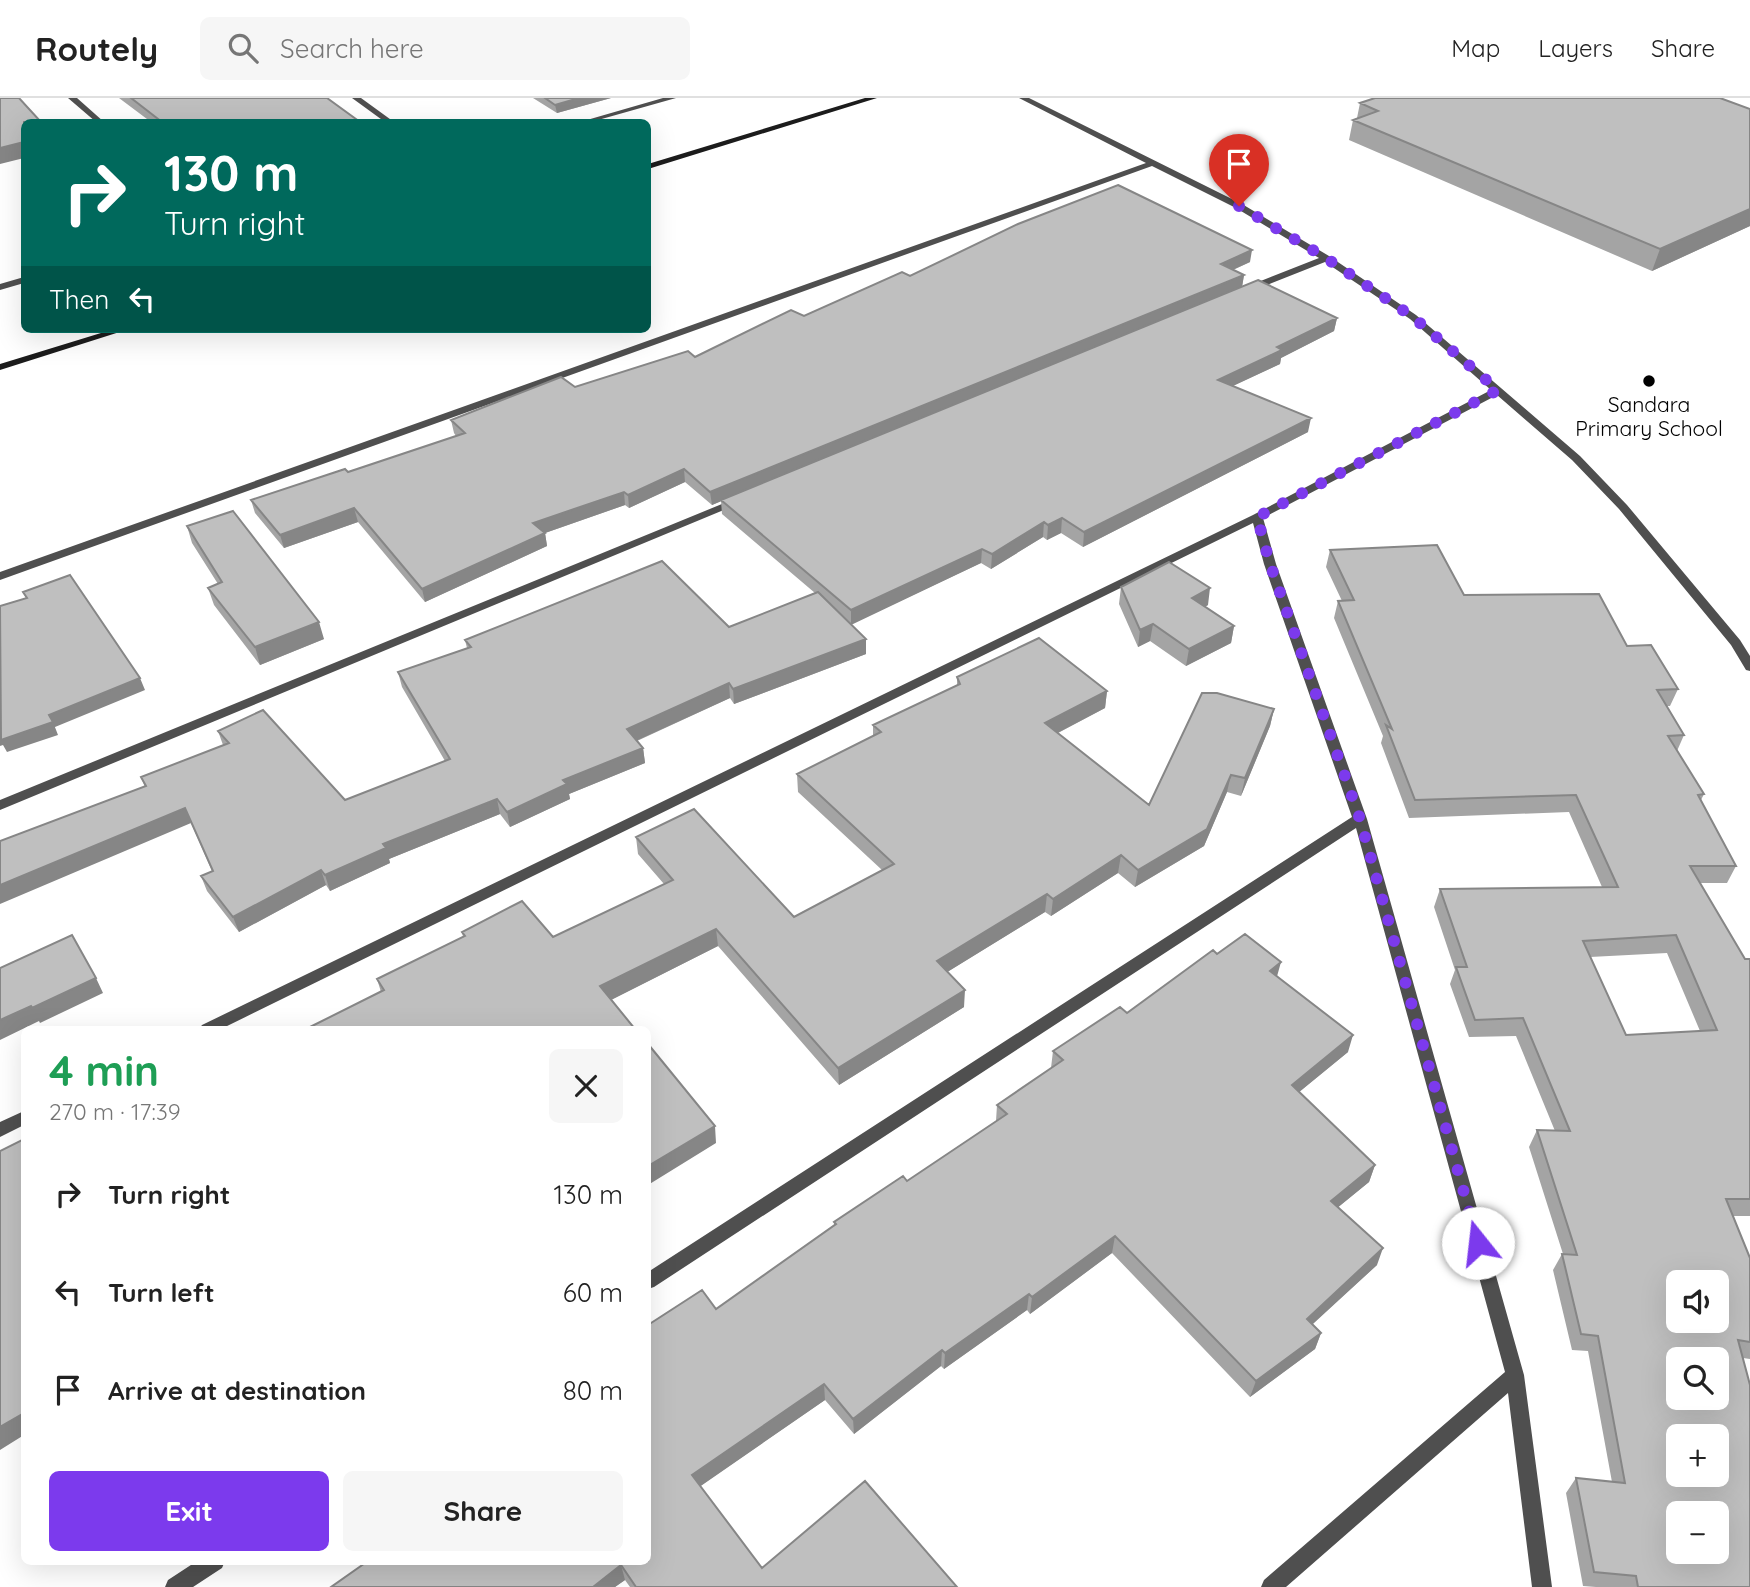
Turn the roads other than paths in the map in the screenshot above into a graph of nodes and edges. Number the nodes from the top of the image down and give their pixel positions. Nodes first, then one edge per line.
1 (72, 98) edge
2 (356, 98) edge
3 (673, 98) edge
4 (873, 98) edge
5 (1023, 98) edge
6 (96, 119) edge
7 (386, 119) edge
8 (595, 119) edge
9 (1150, 164) junction
10 (651, 166) edge
11 (1326, 258) junction
12 (21, 281) edge
13 (0, 287) edge
14 (1236, 295) edge
15 (111, 333) edge
16 (0, 367) edge
17 (1498, 390) junction
18 (747, 497) edge
19 (1257, 517) junction
20 (0, 576) edge
21 (1750, 642) edge
22 (1736, 643) junction
23 (1750, 667) edge
24 (0, 805) edge
25 (1360, 819) junction
26 (213, 1026) edge
27 (21, 1120) edge
28 (0, 1130) edge
29 (651, 1279) edge
30 (1516, 1375) junction
31 (209, 1565) edge
32 (175, 1587) edge
33 (1271, 1587) edge
34 (1542, 1587) edge

1 - 6 street
2 - 7 street
3 - 8 street
4 - 10 street
5 - 9 street
9 - 11 street
9 - 20 street
11 - 14 street
11 - 17 street
12 - 13 street
15 - 16 street
17 - 19 street
17 - 22 street
18 - 24 street
19 - 25 street
19 - 26 street
21 - 22 street
22 - 23 street
25 - 29 street
25 - 30 street
27 - 28 street
30 - 33 street
30 - 34 street
31 - 32 street

